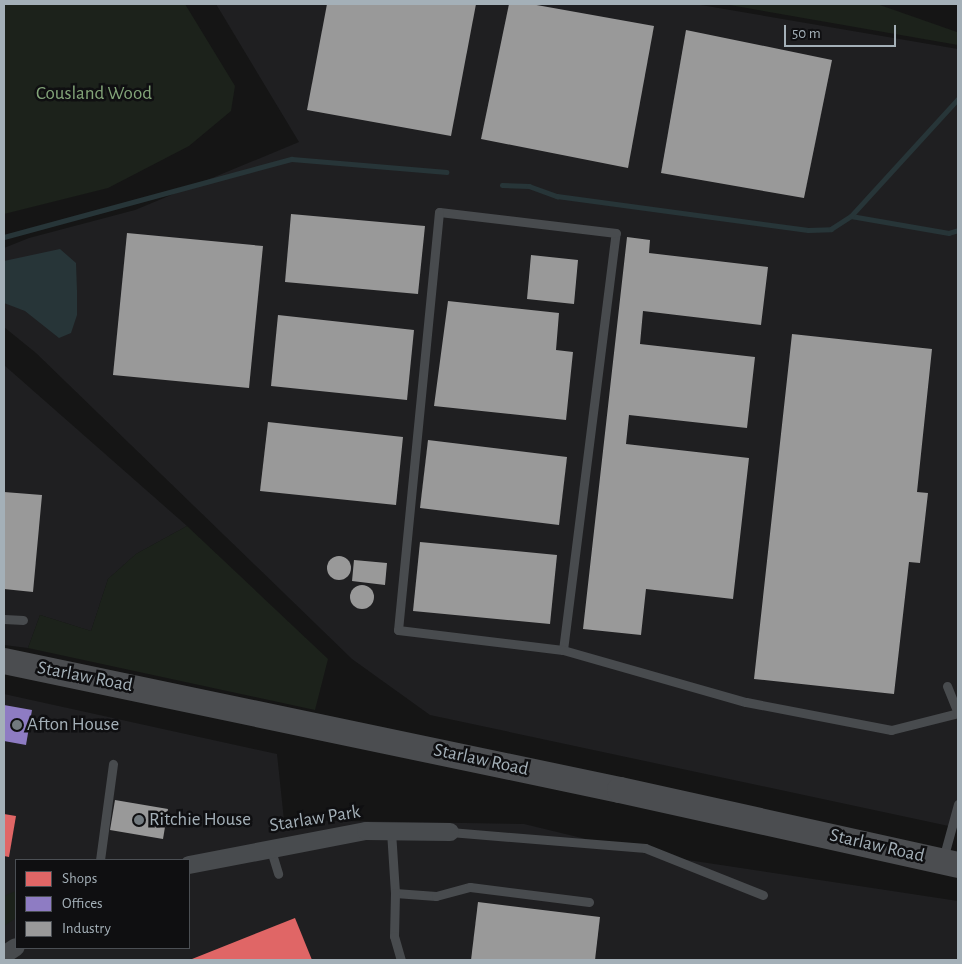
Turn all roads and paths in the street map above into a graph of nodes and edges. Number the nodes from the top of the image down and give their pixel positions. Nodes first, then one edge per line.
1 (4, 618) edge
2 (23, 620) dead end
3 (563, 650) junction
4 (4, 661) edge
5 (947, 686) dead end
6 (958, 713) edge
7 (113, 764) dead end
8 (958, 804) edge
9 (391, 831) junction
10 (450, 832) joint
11 (270, 847) junction
12 (100, 859) edge
13 (950, 863) edge
14 (190, 865) edge
15 (278, 874) dead end
16 (395, 893) junction
17 (763, 895) dead end
18 (589, 902) dead end
19 (15, 948) edge
20 (4, 955) edge
21 (401, 960) edge

1 - 2 lane
3 - 3 lane
3 - 6 lane
4 - 13 main road, Starlaw Road
5 - 6 lane
7 - 12 lane
8 - 13 lane
9 - 10 street, Starlaw Park
9 - 11 street, Starlaw Park
9 - 16 lane
10 - 17 lane
11 - 14 street, Starlaw Park
11 - 15 lane
16 - 18 lane
16 - 21 lane
19 - 20 street

